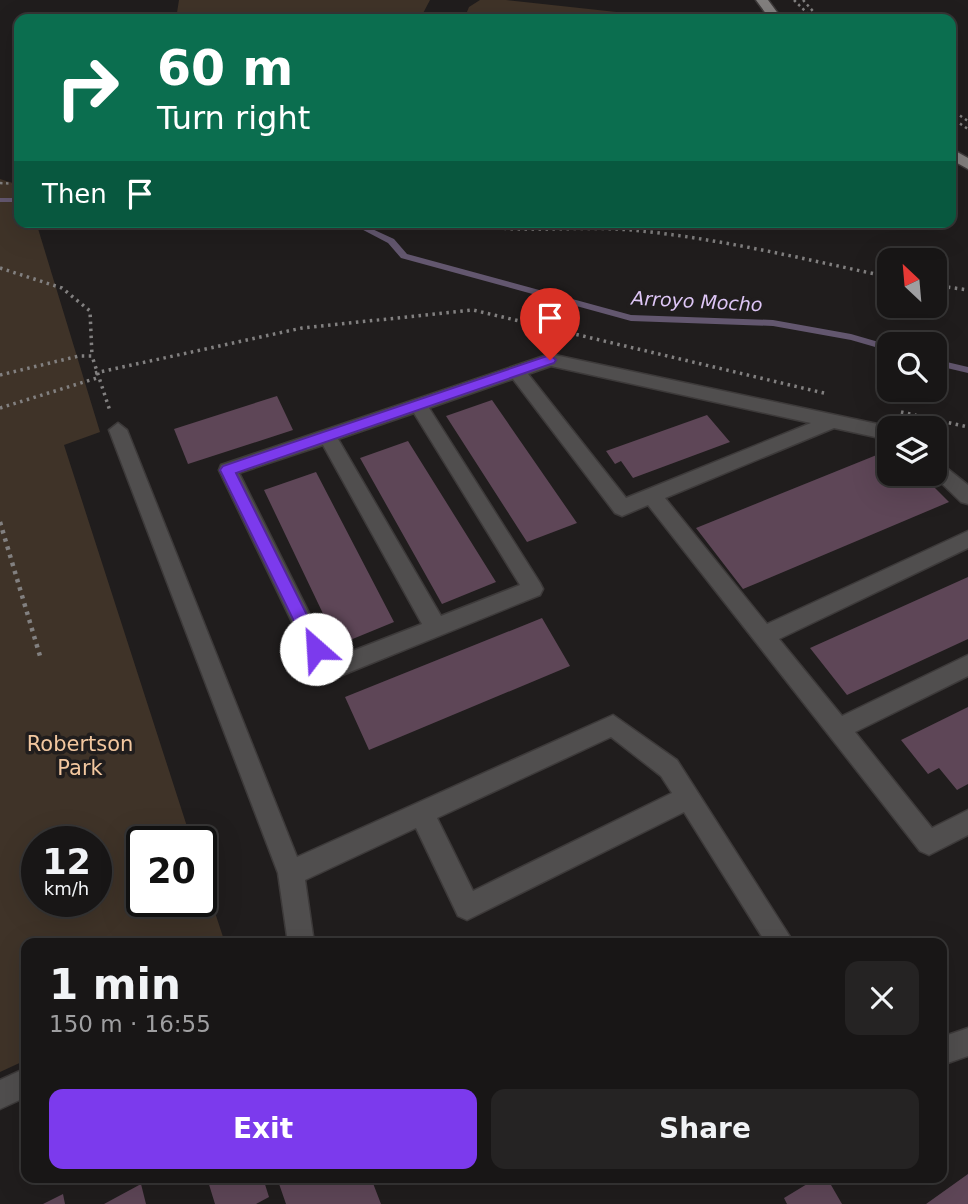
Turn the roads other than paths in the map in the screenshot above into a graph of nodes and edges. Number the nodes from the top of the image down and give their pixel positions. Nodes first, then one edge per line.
1 (516, 371) junction
2 (418, 405) junction
3 (833, 421) junction
4 (118, 430) road end
5 (877, 430) edge
6 (327, 436) junction
7 (947, 478) edge
8 (652, 496) junction
9 (968, 498) edge
10 (968, 539) edge
11 (436, 628) junction
12 (764, 636) junction
13 (968, 665) edge
14 (838, 729) junction
15 (689, 797) junction
16 (422, 813) junction
17 (968, 822) edge
18 (291, 873) junction
19 (300, 938) edge
20 (778, 938) edge
21 (968, 1042) edge
22 (947, 1049) edge
23 (21, 1084) edge
24 (0, 1095) edge

1 - 2 street
1 - 3 street
1 - 8 street
2 - 6 street
2 - 11 street
3 - 5 street
3 - 8 street
4 - 18 street
6 - 11 street
6 - 11 street
7 - 9 street
8 - 12 street
10 - 12 street
12 - 14 street
13 - 14 street
14 - 17 street
15 - 16 street
15 - 16 street
15 - 20 street
16 - 18 street
18 - 19 street
21 - 22 street
23 - 24 street

